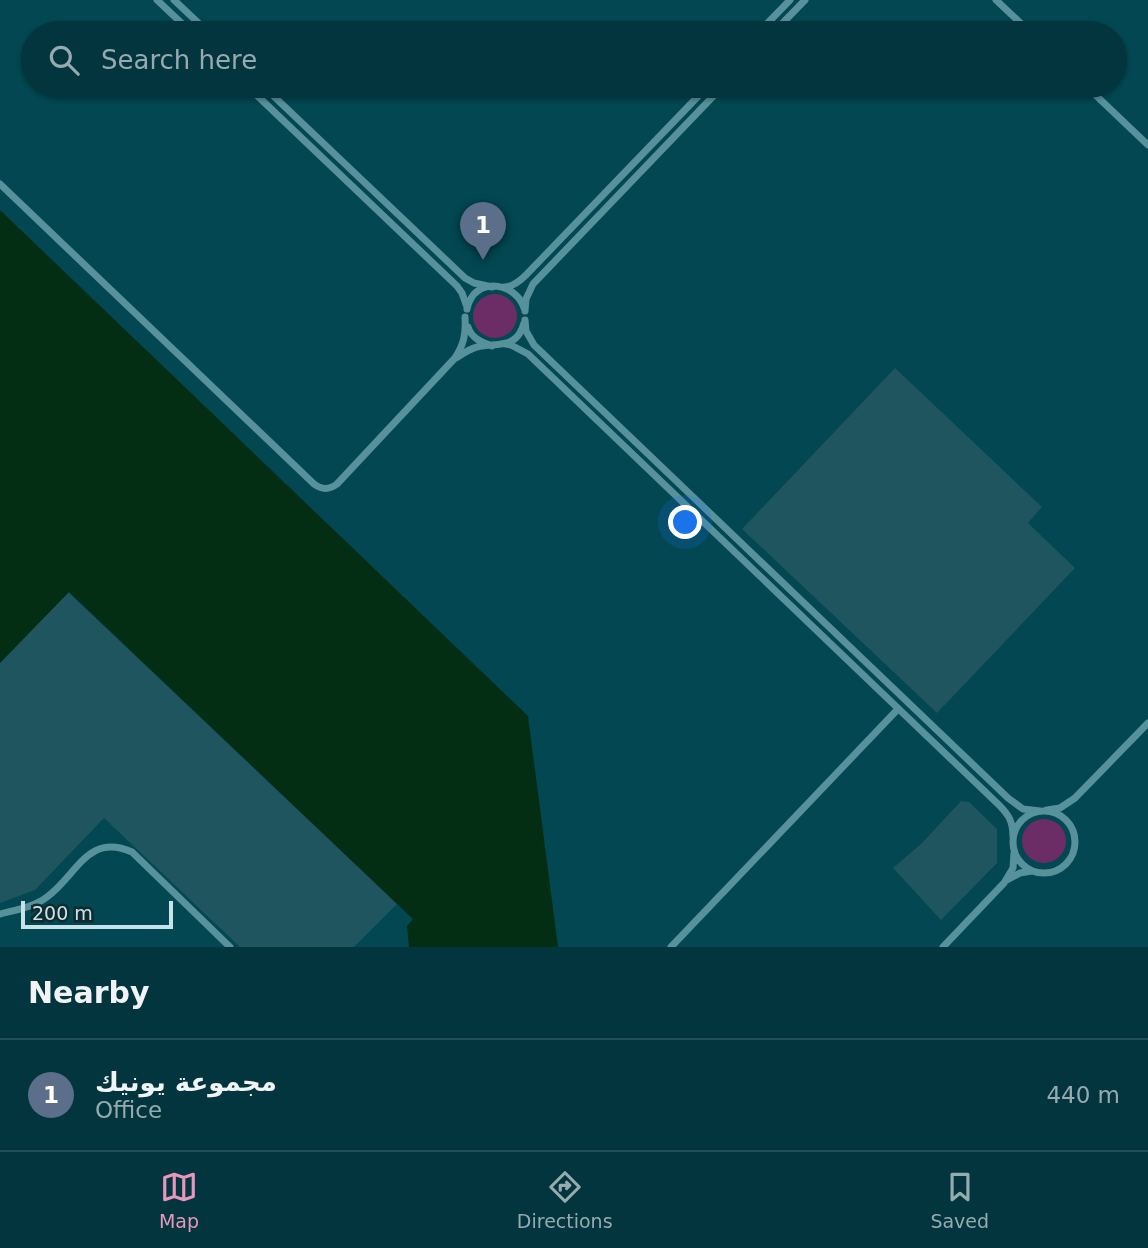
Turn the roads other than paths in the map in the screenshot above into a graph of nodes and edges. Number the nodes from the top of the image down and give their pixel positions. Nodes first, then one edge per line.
1 (157, 0) edge
2 (174, 0) edge
3 (790, 0) edge
4 (805, 0) edge
5 (996, 0) edge
6 (179, 21) edge
7 (196, 21) edge
8 (770, 21) edge
9 (785, 21) edge
10 (1018, 21) edge
11 (260, 98) edge
12 (276, 98) edge
13 (696, 98) edge
14 (711, 98) edge
15 (1099, 98) edge
16 (1148, 145) edge
17 (0, 184) edge
18 (492, 287) junction
19 (504, 287) junction
20 (467, 307) junction
21 (525, 311) junction
22 (465, 317) junction
23 (525, 320) junction
24 (506, 345) junction
25 (492, 346) junction
26 (455, 358) junction
27 (898, 709) junction
28 (1148, 723) edge
29 (1075, 798) junction
30 (1042, 811) junction
31 (1072, 830) junction
32 (1013, 836) junction
33 (1014, 851) junction
34 (1037, 872) junction
35 (1004, 883) junction
36 (0, 916) edge
37 (227, 947) edge
38 (671, 947) edge
39 (943, 947) edge

1 - 6 street
2 - 7 street
3 - 8 street
4 - 9 street
5 - 10 street
11 - 20 street
12 - 18 street
13 - 19 street
14 - 21 street
15 - 16 street
17 - 26 street
18 - 19 street
18 - 20 street
19 - 21 street
20 - 22 street
21 - 23 street
22 - 25 street
22 - 26 street
23 - 24 street
23 - 30 street
24 - 25 street
24 - 27 street
25 - 26 street
27 - 32 street
27 - 38 street
28 - 29 street
29 - 30 street
29 - 31 street
30 - 31 street
30 - 32 street
31 - 34 street
32 - 33 street
33 - 34 street
33 - 35 street
34 - 35 street
35 - 39 street
36 - 37 street

